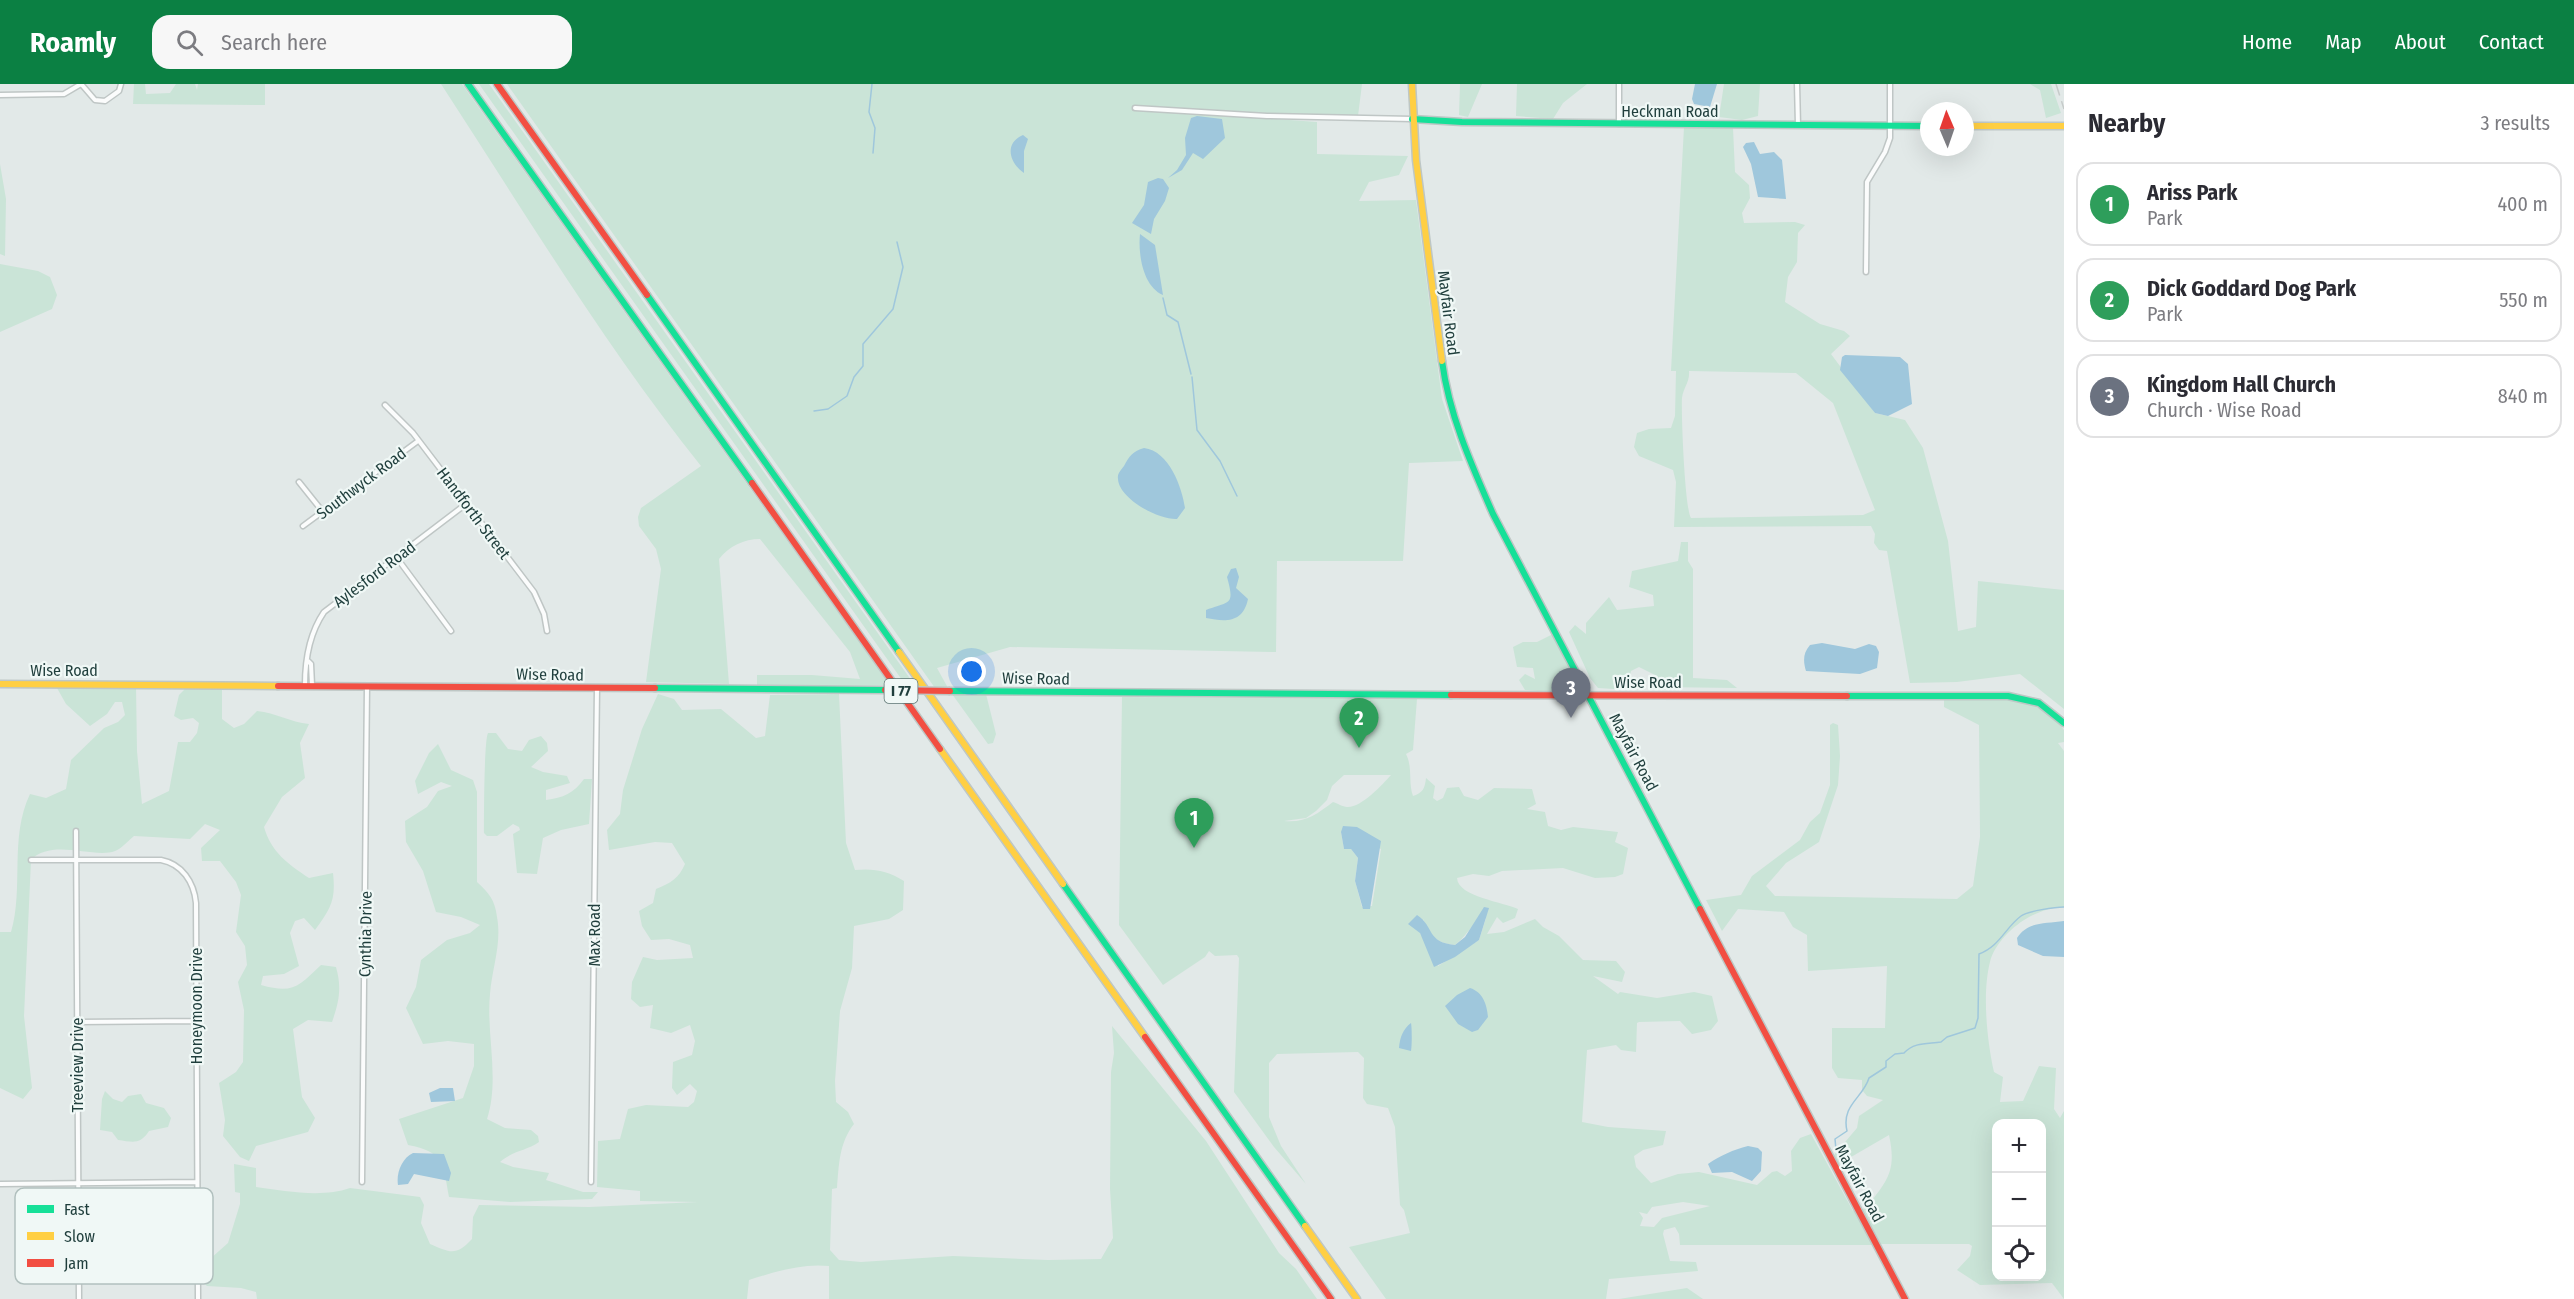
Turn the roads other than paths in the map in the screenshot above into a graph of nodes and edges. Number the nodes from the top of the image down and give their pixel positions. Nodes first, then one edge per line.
1 (81, 84) edge
2 (121, 84) edge
3 (468, 84) edge
4 (497, 84) edge
5 (1412, 84) edge
6 (1619, 84) edge
7 (1797, 84) edge
8 (1890, 84) edge
9 (0, 95) edge
10 (1135, 108) dead end
11 (1412, 119) junction
12 (1619, 124) junction
13 (1798, 126) junction
14 (1891, 126) junction
15 (1920, 126) edge
16 (1974, 126) edge
17 (2064, 126) edge
18 (1866, 272) dead end
19 (385, 405) dead end
20 (418, 440) junction
21 (299, 482) dead end
22 (466, 504) junction
23 (323, 512) junction
24 (303, 526) dead end
25 (397, 558) junction
26 (451, 631) dead end
27 (547, 631) dead end
28 (0, 684) edge
29 (309, 685) junction
30 (367, 686) junction
31 (597, 688) junction
32 (1590, 696) junction
33 (2064, 723) edge
34 (76, 831) dead end
35 (76, 859) junction
36 (31, 860) dead end
37 (196, 1020) junction
38 (77, 1022) junction
39 (197, 1182) junction
40 (362, 1182) dead end
41 (591, 1182) dead end
42 (78, 1183) junction
43 (0, 1184) edge
44 (78, 1188) edge
45 (197, 1188) edge
46 (79, 1284) edge
47 (198, 1284) edge
48 (79, 1299) edge
49 (198, 1299) edge
50 (1331, 1299) edge
51 (1357, 1299) edge
52 (1905, 1299) edge

1 - 2 street
1 - 9 street
3 - 50 main road, I 77
4 - 51 main road, I 77
5 - 11 main road, Mayfair Road
6 - 12 street
7 - 13 street
8 - 14 street
10 - 11 street
11 - 12 main road, Heckman Road
11 - 32 main road, Mayfair Road
12 - 13 main road, Heckman Road
13 - 14 main road, Heckman Road
14 - 15 main road, Heckman Road
14 - 18 street
16 - 17 main road
19 - 20 street, Handforth Street
20 - 22 street, Handforth Street
20 - 23 street, Southwyck Road
21 - 23 street
22 - 25 street, Aylesford Road
22 - 27 street, Handforth Street
23 - 24 street, Southwyck Road
25 - 26 street
25 - 29 street, Aylesford Road
28 - 29 main road, Wise Road
29 - 30 main road, Wise Road
30 - 31 main road, Wise Road
30 - 40 street, Cynthia Drive
31 - 32 main road, Wise Road, bridge
31 - 41 street, Max Road
32 - 33 main road, Wise Road
32 - 52 main road, Mayfair Road
34 - 35 street, Treeview Drive
35 - 36 street, Honeymoon Drive
35 - 37 street, Honeymoon Drive
35 - 38 street, Treeview Drive
37 - 38 street
37 - 39 street, Honeymoon Drive
38 - 42 street, Treeview Drive
39 - 42 street
39 - 45 street, Honeymoon Drive
42 - 43 street
42 - 44 street, Treeview Drive
46 - 48 street, Treeview Drive
47 - 49 street, Honeymoon Drive

